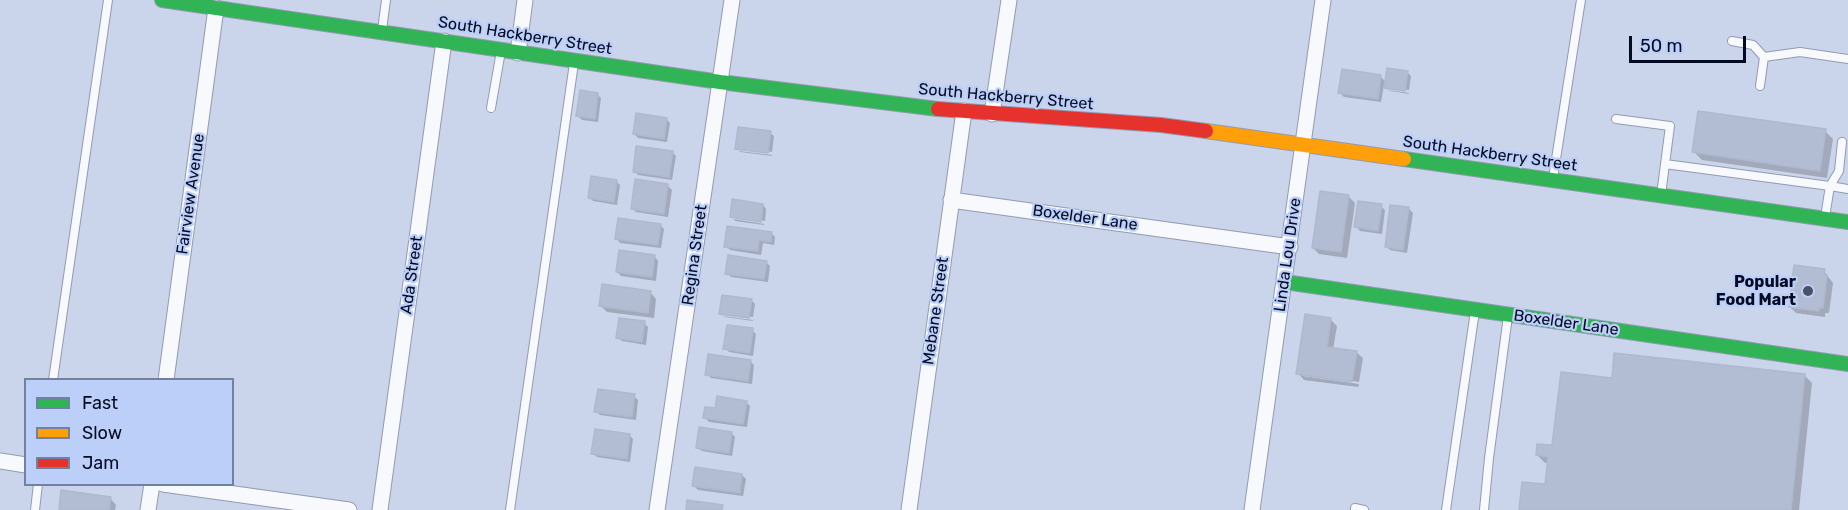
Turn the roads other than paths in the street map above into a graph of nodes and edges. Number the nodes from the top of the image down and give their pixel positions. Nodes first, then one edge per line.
1 (108, 0) edge
2 (162, 0) edge
3 (386, 0) edge
4 (525, 0) edge
5 (732, 0) edge
6 (1009, 0) edge
7 (1323, 0) edge
8 (1581, 0) edge
9 (245, 6) edge
10 (216, 8) junction
11 (381, 32) junction
12 (444, 41) junction
13 (1732, 41) dead end
14 (501, 50) junction
15 (518, 53) junction
16 (1764, 57) junction
17 (1848, 59) edge
18 (574, 61) junction
19 (720, 82) junction
20 (1760, 86) dead end
21 (491, 108) dead end
22 (964, 111) junction
23 (992, 114) junction
24 (1616, 119) dead end
25 (1842, 142) dead end
26 (1303, 144) junction
27 (1665, 164) junction
28 (1552, 180) junction
29 (1830, 186) junction
30 (1848, 189) edge
31 (1661, 195) junction
32 (951, 200) junction
33 (1825, 218) junction
34 (1848, 222) edge
35 (1290, 247) junction
36 (1285, 282) junction
37 (1475, 309) junction
38 (1509, 314) junction
39 (1848, 364) edge
40 (53, 378) edge
41 (166, 378) edge
42 (0, 461) edge
43 (24, 465) edge
44 (39, 486) edge
45 (152, 486) edge
46 (177, 486) edge
47 (35, 510) edge
48 (148, 510) edge
49 (349, 510) edge
50 (380, 510) edge
51 (510, 510) edge
52 (657, 510) edge
53 (909, 510) edge
54 (1252, 510) edge
55 (1355, 510) edge
56 (1364, 510) edge
57 (1446, 510) edge
58 (1484, 510) edge

1 - 40 lane
2 - 10 main road, South Hackberry Street
3 - 11 lane
4 - 15 street
5 - 19 street, Regina Street
6 - 23 street
7 - 26 street, Linda Lou Drive
8 - 28 lane
9 - 10 main road, South Hackberry Street
9 - 11 main road, South Hackberry Street
10 - 41 street, Fairview Avenue
11 - 12 main road, South Hackberry Street
12 - 14 main road, South Hackberry Street
12 - 50 street, Ada Street
13 - 16 lane
14 - 15 main road, South Hackberry Street
14 - 21 lane
15 - 18 main road, South Hackberry Street
16 - 17 lane
16 - 20 lane
18 - 19 main road, South Hackberry Street
18 - 51 lane
19 - 22 main road, South Hackberry Street
19 - 52 street, Regina Street
22 - 23 main road, South Hackberry Street
22 - 32 street, Mebane Street
23 - 26 main road, South Hackberry Street
24 - 27 lane
25 - 29 lane
26 - 28 main road, South Hackberry Street
26 - 35 street, Linda Lou Drive
27 - 29 lane
27 - 31 lane
28 - 31 main road, South Hackberry Street
29 - 30 lane
29 - 33 lane
31 - 33 main road, South Hackberry Street
32 - 35 street, Boxelder Lane
32 - 53 street, Mebane Street
33 - 34 main road, South Hackberry Street
35 - 36 street, Linda Lou Drive
36 - 37 main road, Boxelder Lane
36 - 54 street, Linda Lou Drive
37 - 38 main road, Boxelder Lane
37 - 57 lane
38 - 39 main road, Boxelder Lane
38 - 58 lane
42 - 43 street
44 - 47 lane
45 - 48 street
46 - 49 street
55 - 56 lane

